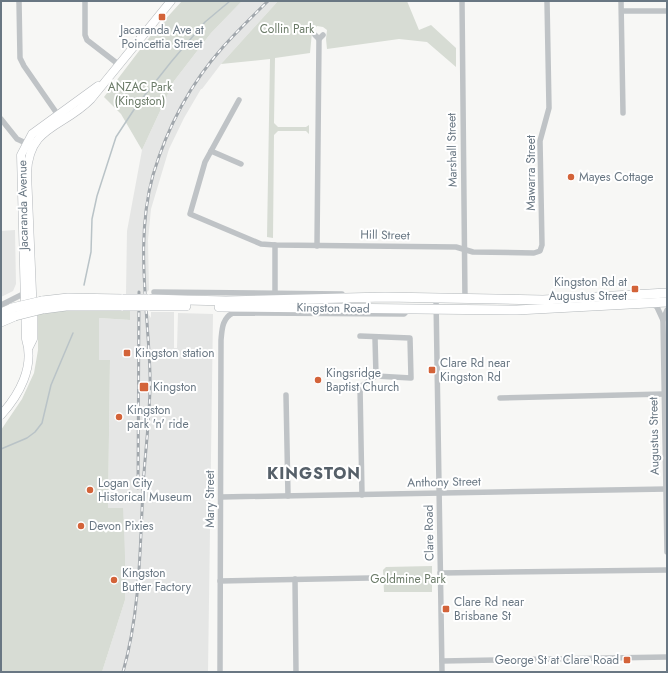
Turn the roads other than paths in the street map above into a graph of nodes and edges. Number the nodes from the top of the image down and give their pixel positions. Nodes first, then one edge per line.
1 (19, 1) edge
2 (85, 1) edge
3 (171, 1) edge
4 (462, 1) edge
5 (547, 1) edge
6 (621, 1) edge
7 (622, 11) junction
8 (667, 11) edge
9 (319, 36) dead end
10 (118, 64) junction
11 (239, 100) dead end
12 (76, 107) junction
13 (623, 113) dead end
14 (58, 115) junction
15 (1, 119) edge
16 (29, 145) junction
17 (211, 151) junction
18 (241, 164) dead end
19 (275, 245) junction
20 (317, 246) junction
21 (464, 250) junction
22 (540, 251) joint
23 (25, 293) junction
24 (275, 293) junction
25 (667, 293) edge
26 (385, 297) junction
27 (436, 298) junction
28 (150, 299) junction
29 (465, 300) junction
30 (667, 302) edge
31 (651, 303) junction
32 (1, 305) edge
33 (410, 309) junction
34 (436, 309) junction
35 (486, 309) junction
36 (667, 310) edge
37 (14, 312) junction
38 (1, 313) edge
39 (663, 320) junction
40 (1, 322) edge
41 (360, 336) dead end
42 (375, 338) junction
43 (29, 348) junction
44 (376, 376) junction
45 (664, 394) junction
46 (286, 395) dead end
47 (500, 398) dead end
48 (1, 415) edge
49 (666, 489) edge
50 (439, 494) junction
51 (362, 495) junction
52 (288, 496) junction
53 (221, 497) junction
54 (667, 552) edge
55 (667, 570) edge
56 (440, 573) junction
57 (370, 578) dead end
58 (295, 579) junction
59 (220, 581) junction
60 (667, 657) edge
61 (442, 660) junction
62 (220, 672) edge
63 (296, 672) edge
64 (442, 672) edge

1 - 14 street
2 - 10 street
3 - 10 street, Jacaranda Avenue
4 - 21 street, Marshall Street
5 - 22 street, Mawarra Street
6 - 7 street
7 - 8 street
7 - 13 street
9 - 20 street
10 - 12 street, Jacaranda Avenue
11 - 17 street
12 - 14 street, Jacaranda Avenue
12 - 16 street, Jacaranda Avenue
14 - 16 street, Jacaranda Avenue
15 - 16 street
16 - 23 street, Jacaranda Avenue
16 - 43 street, Jacaranda Avenue
17 - 18 street
17 - 19 street, Hill Street
19 - 20 street, Hill Street
19 - 24 street
20 - 21 street, Hill Street
21 - 22 street, Hill Street
21 - 29 street, Marshall Street
23 - 32 street
23 - 43 street, Jacaranda Avenue
24 - 26 street, Kingston Road
24 - 28 street, Kingston Road
25 - 29 main road, Kingston Road
26 - 27 main road, Kingston Road
26 - 28 main road, Kingston Road
27 - 29 main road, Kingston Road
27 - 34 street, Clare Road
28 - 33 main road, Kingston Road
28 - 37 main road, Kingston Road, bridge
29 - 35 main road
30 - 31 main road, Kingston Road
31 - 35 main road, Kingston Road
31 - 39 street
33 - 34 main road, Kingston Road
33 - 53 street, Mary Street
34 - 35 main road, Kingston Road
34 - 50 street, Clare Road
36 - 39 street
37 - 38 main road, Kingston Road
37 - 40 main road, Kingston Road
39 - 45 street, Augustus Street
41 - 42 street
42 - 44 street
42 - 44 street
43 - 48 street, Jacaranda Avenue
44 - 51 street
45 - 47 street
45 - 49 street, Augustus Street
46 - 52 street
49 - 50 street, Anthony Street
49 - 54 street, Augustus Street
50 - 51 street, Anthony Street
50 - 56 street, Clare Road
51 - 52 street, Anthony Street
52 - 53 street, Anthony Street
53 - 59 street, Mary Street
55 - 56 street
56 - 61 street, Clare Road
57 - 58 street
58 - 59 street
58 - 63 street
59 - 62 street, Mary Street
60 - 61 street
61 - 64 street, Clare Road

